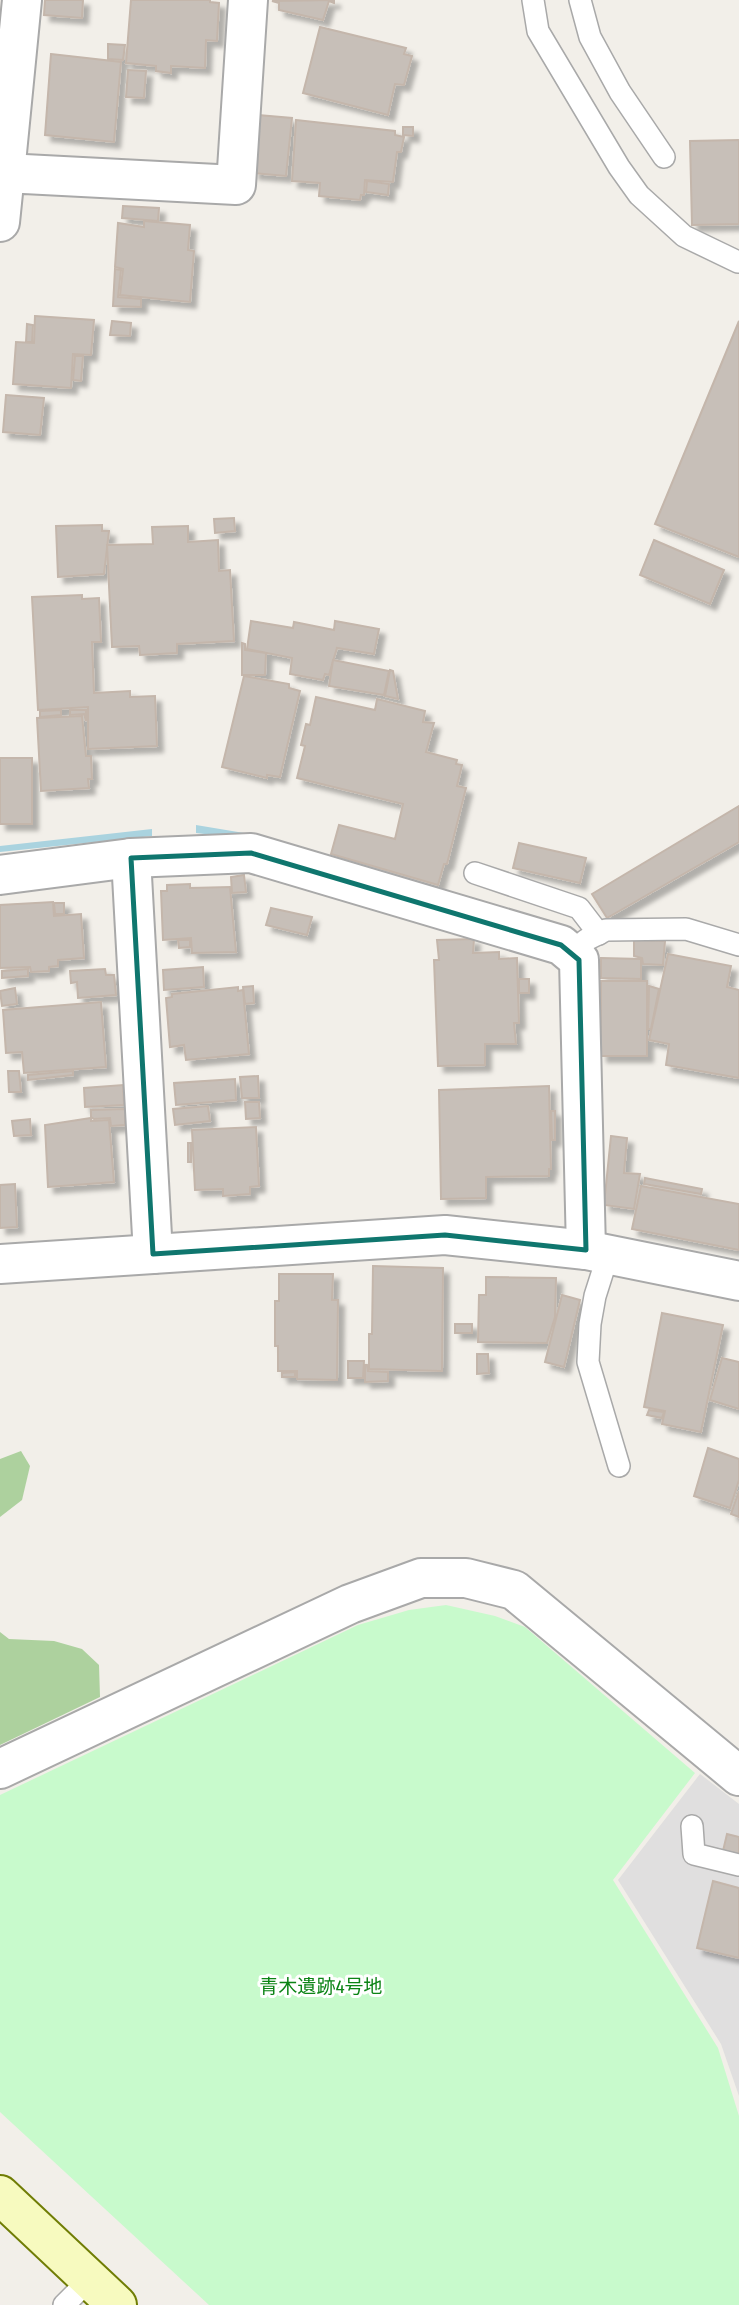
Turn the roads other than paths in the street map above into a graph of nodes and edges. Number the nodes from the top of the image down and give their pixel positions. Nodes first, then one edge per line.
1 (22, 0) edge
2 (248, 0) edge
3 (533, 0) edge
4 (580, 0) edge
5 (664, 157) dead end
6 (3, 173) edge
7 (0, 222) edge
8 (738, 262) edge
9 (131, 858) junction
10 (475, 873) dead end
11 (0, 875) edge
12 (585, 944) junction
13 (739, 945) edge
14 (597, 1252) junction
15 (153, 1254) junction
16 (0, 1264) edge
17 (739, 1281) edge
18 (620, 1466) dead end
19 (0, 1769) edge
20 (739, 1776) edge
21 (692, 1826) dead end
22 (739, 1865) edge
23 (0, 2195) edge
24 (77, 2292) edge
25 (117, 2305) edge

1 - 6 street
2 - 6 street
3 - 8 lane
4 - 5 lane
6 - 7 street
9 - 11 street
9 - 12 street
9 - 15 street
10 - 12 lane
12 - 13 lane
12 - 14 street
14 - 15 street
14 - 17 street
14 - 18 lane
15 - 16 street
19 - 20 street
21 - 22 lane
23 - 24 street
24 - 25 street

